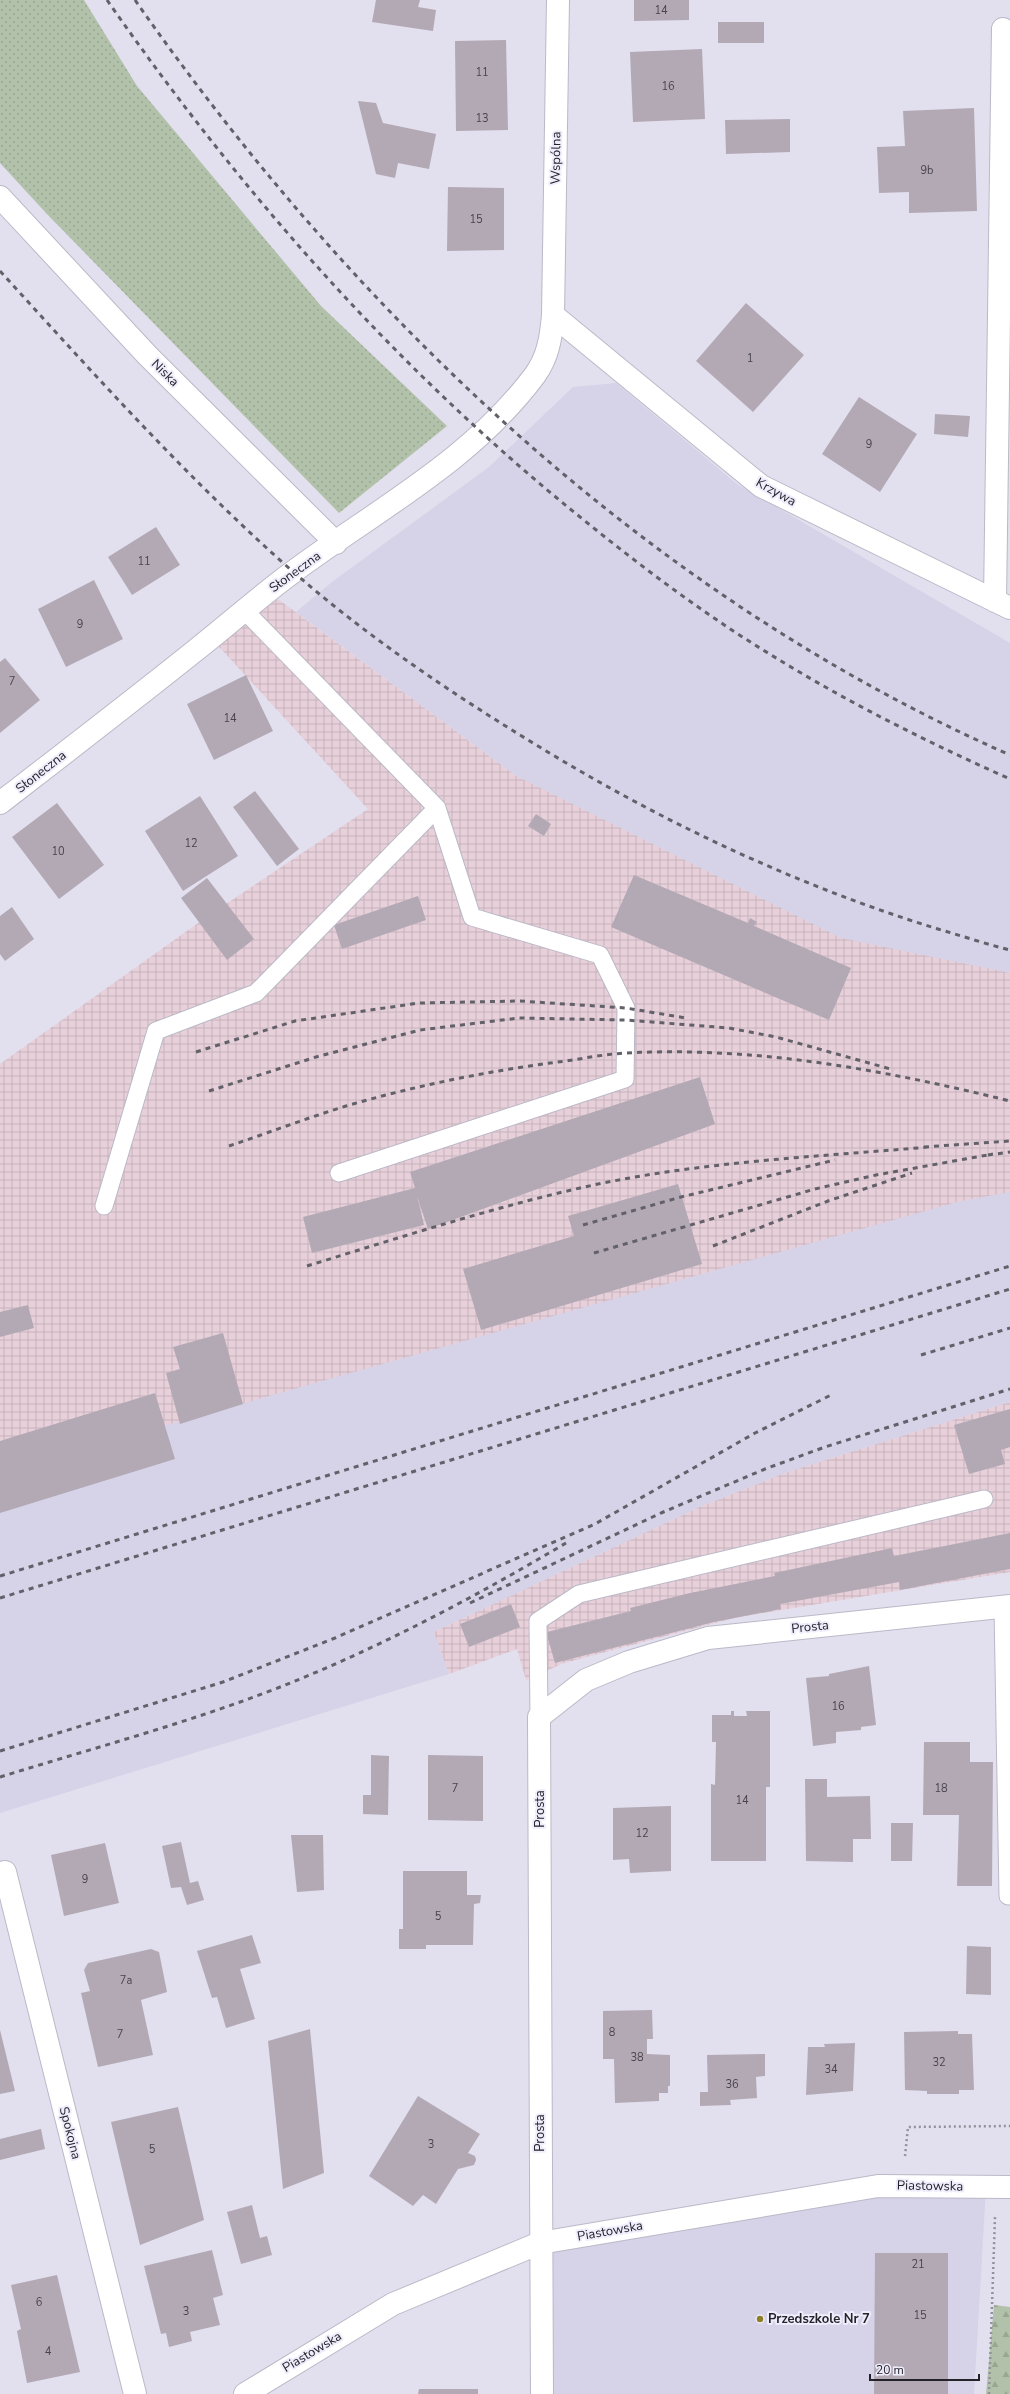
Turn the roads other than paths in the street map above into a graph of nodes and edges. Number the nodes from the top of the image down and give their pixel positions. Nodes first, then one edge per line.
1 (558, 0) edge
2 (1003, 29) dead end
3 (0, 197) edge
4 (553, 315) junction
5 (336, 543) junction
6 (1002, 604) edge
7 (245, 611) junction
8 (0, 803) edge
9 (437, 808) junction
10 (338, 1173) dead end
11 (104, 1206) dead end
12 (984, 1499) dead end
13 (1007, 1606) edge
14 (539, 1717) junction
15 (5, 1872) dead end
16 (1008, 1896) dead end
17 (1003, 2187) edge
18 (540, 2243) junction
19 (135, 2394) edge
20 (245, 2394) edge
21 (542, 2394) edge

1 - 4 street, Wspólna
2 - 6 street
3 - 5 street, Niska
4 - 5 street, Słoneczna
4 - 6 street, Krzywa
5 - 7 street, Słoneczna
7 - 8 street, Słoneczna
7 - 9 lane
9 - 10 lane
9 - 11 lane
12 - 14 lane
13 - 14 street, Prosta
13 - 16 lane
14 - 18 street, Prosta
15 - 19 street, Spokojna
17 - 18 street, Piastowska
18 - 20 street, Piastowska
18 - 21 street, Prosta

